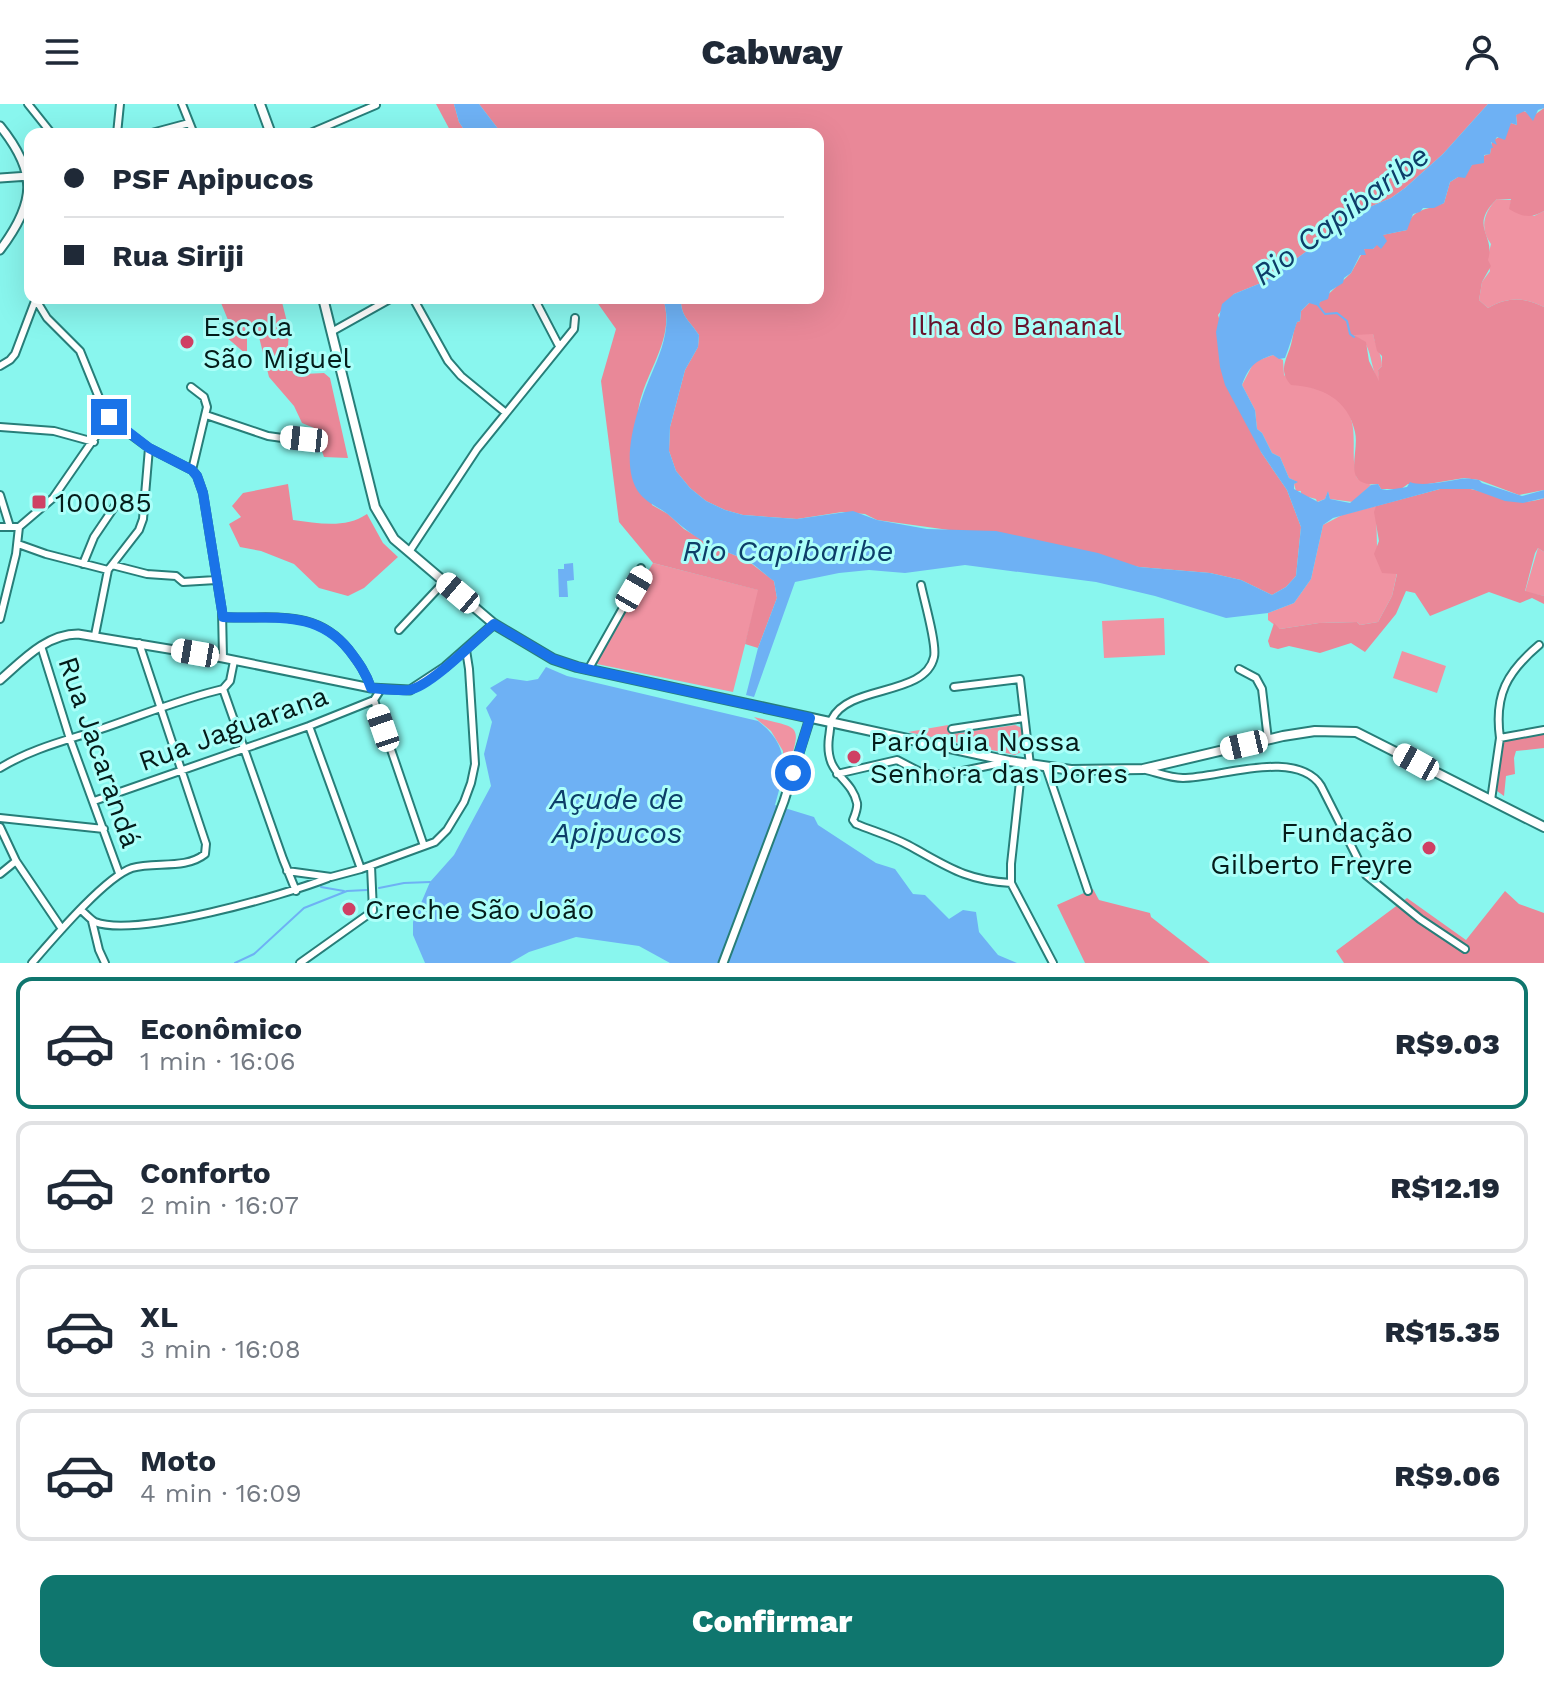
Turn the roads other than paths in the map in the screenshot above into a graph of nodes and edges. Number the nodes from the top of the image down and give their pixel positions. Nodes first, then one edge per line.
1 (120, 104) edge
2 (182, 104) edge
3 (260, 104) edge
4 (376, 105) edge
5 (32, 106) edge
6 (189, 123) junction
7 (0, 126) edge
8 (48, 128) edge
9 (118, 128) edge
10 (170, 128) edge
11 (191, 128) edge
12 (269, 128) edge
13 (322, 128) edge
14 (24, 164) edge
15 (24, 176) edge
16 (0, 178) edge
17 (24, 209) edge
18 (0, 250) edge
19 (34, 304) edge
20 (40, 304) edge
21 (325, 304) edge
22 (381, 304) edge
23 (416, 304) edge
24 (537, 304) edge
25 (575, 318) dead end
26 (333, 331) junction
27 (559, 346) junction
28 (0, 366) edge
29 (191, 387) dead end
30 (506, 413) junction
31 (206, 415) junction
32 (109, 417) junction
33 (0, 427) edge
34 (94, 442) junction
35 (311, 442) dead end
36 (149, 448) junction
37 (192, 470) junction
38 (0, 495) edge
39 (115, 506) dead end
40 (0, 527) edge
41 (10, 527) junction
42 (19, 527) junction
43 (18, 544) junction
44 (409, 552) junction
45 (83, 564) junction
46 (110, 568) junction
47 (641, 568) dead end
48 (216, 580) junction
49 (444, 582) junction
50 (921, 585) dead end
51 (223, 617) junction
52 (0, 619) edge
53 (494, 624) junction
54 (399, 630) dead end
55 (95, 635) junction
56 (139, 643) junction
57 (1539, 645) dead end
58 (41, 646) junction
59 (466, 650) junction
60 (223, 658) junction
61 (234, 661) junction
62 (1239, 669) dead end
63 (588, 670) junction
64 (0, 680) edge
65 (954, 687) dead end
66 (371, 688) junction
67 (223, 689) junction
68 (381, 689) junction
69 (374, 700) junction
70 (161, 707) junction
71 (810, 718) junction
72 (1024, 718) junction
73 (831, 723) junction
74 (309, 726) junction
75 (952, 729) dead end
76 (1544, 730) edge
77 (1500, 738) junction
78 (70, 739) junction
79 (1268, 740) junction
80 (245, 749) junction
81 (1009, 761) junction
82 (1035, 765) junction
83 (0, 768) edge
84 (1143, 769) junction
85 (182, 770) junction
86 (837, 774) junction
87 (1491, 800) junction
88 (94, 801) junction
89 (0, 818) edge
90 (0, 827) edge
91 (1544, 827) edge
92 (104, 829) junction
93 (424, 846) junction
94 (16, 861) junction
95 (371, 866) junction
96 (361, 869) junction
97 (287, 871) junction
98 (119, 873) junction
99 (0, 874) edge
100 (331, 877) junction
101 (1011, 883) junction
102 (296, 891) junction
103 (1088, 891) dead end
104 (81, 910) junction
105 (92, 921) junction
106 (62, 929) junction
107 (1465, 949) dead end
108 (32, 963) edge
109 (105, 963) edge
110 (300, 963) edge
111 (723, 963) edge
112 (1053, 963) edge

1 - 9 street
2 - 6 street
3 - 12 main road
4 - 13 street
5 - 8 street
6 - 10 street
6 - 11 street
7 - 14 street
15 - 16 street
17 - 18 street
19 - 28 street
20 - 32 street
21 - 26 main road
22 - 26 street
23 - 30 street
24 - 27 street
25 - 27 street
26 - 44 main road
27 - 30 street
29 - 31 street
30 - 44 street
31 - 35 street
31 - 37 street
32 - 34 street
32 - 36 street
33 - 34 street
34 - 42 street
36 - 37 street
36 - 46 street
37 - 48 street
38 - 41 street
39 - 45 street
40 - 41 street
41 - 42 street
42 - 43 street
43 - 45 street
43 - 52 street
44 - 49 main road
45 - 46 street
46 - 48 street
46 - 55 street
47 - 63 street
48 - 51 street
49 - 53 main road
49 - 54 street
50 - 73 street
51 - 60 street
51 - 66 street
53 - 59 street
53 - 63 main road
55 - 56 street
55 - 58 street
56 - 60 street
56 - 70 street
57 - 77 street
58 - 64 street
58 - 78 street, Rua Jacarandá
59 - 68 street
59 - 93 street
60 - 61 street
61 - 66 street
61 - 67 street
62 - 79 street
63 - 71 main road
65 - 72 street
66 - 68 street
67 - 70 street
67 - 80 street
68 - 69 street, Rua Jaguarana
69 - 74 street, Rua Jaguarana
69 - 93 street
70 - 78 street
70 - 85 street
71 - 73 main road
71 - 111 street
72 - 75 street
72 - 82 street
73 - 81 main road
73 - 86 street
74 - 80 street, Rua Jaguarana
74 - 96 street
76 - 77 street
77 - 87 street
78 - 83 street
78 - 88 street, Rua Jacarandá
79 - 84 main road
79 - 87 main road
80 - 85 street, Rua Jaguarana
80 - 97 street
81 - 82 main road
81 - 86 street
82 - 84 main road
82 - 101 street
82 - 103 street
84 - 107 street
85 - 88 street, Rua Jaguarana
85 - 98 street
86 - 101 street
87 - 91 main road
88 - 92 street, Rua Jacarandá
89 - 92 street
90 - 94 street
92 - 98 street, Rua Jacarandá
93 - 95 street
94 - 99 street
94 - 106 street
95 - 96 street
95 - 110 street
96 - 100 street
97 - 100 street
97 - 102 street
98 - 104 street
100 - 102 street
101 - 112 street
102 - 105 street
104 - 105 street
104 - 106 street
105 - 109 street
106 - 108 street

